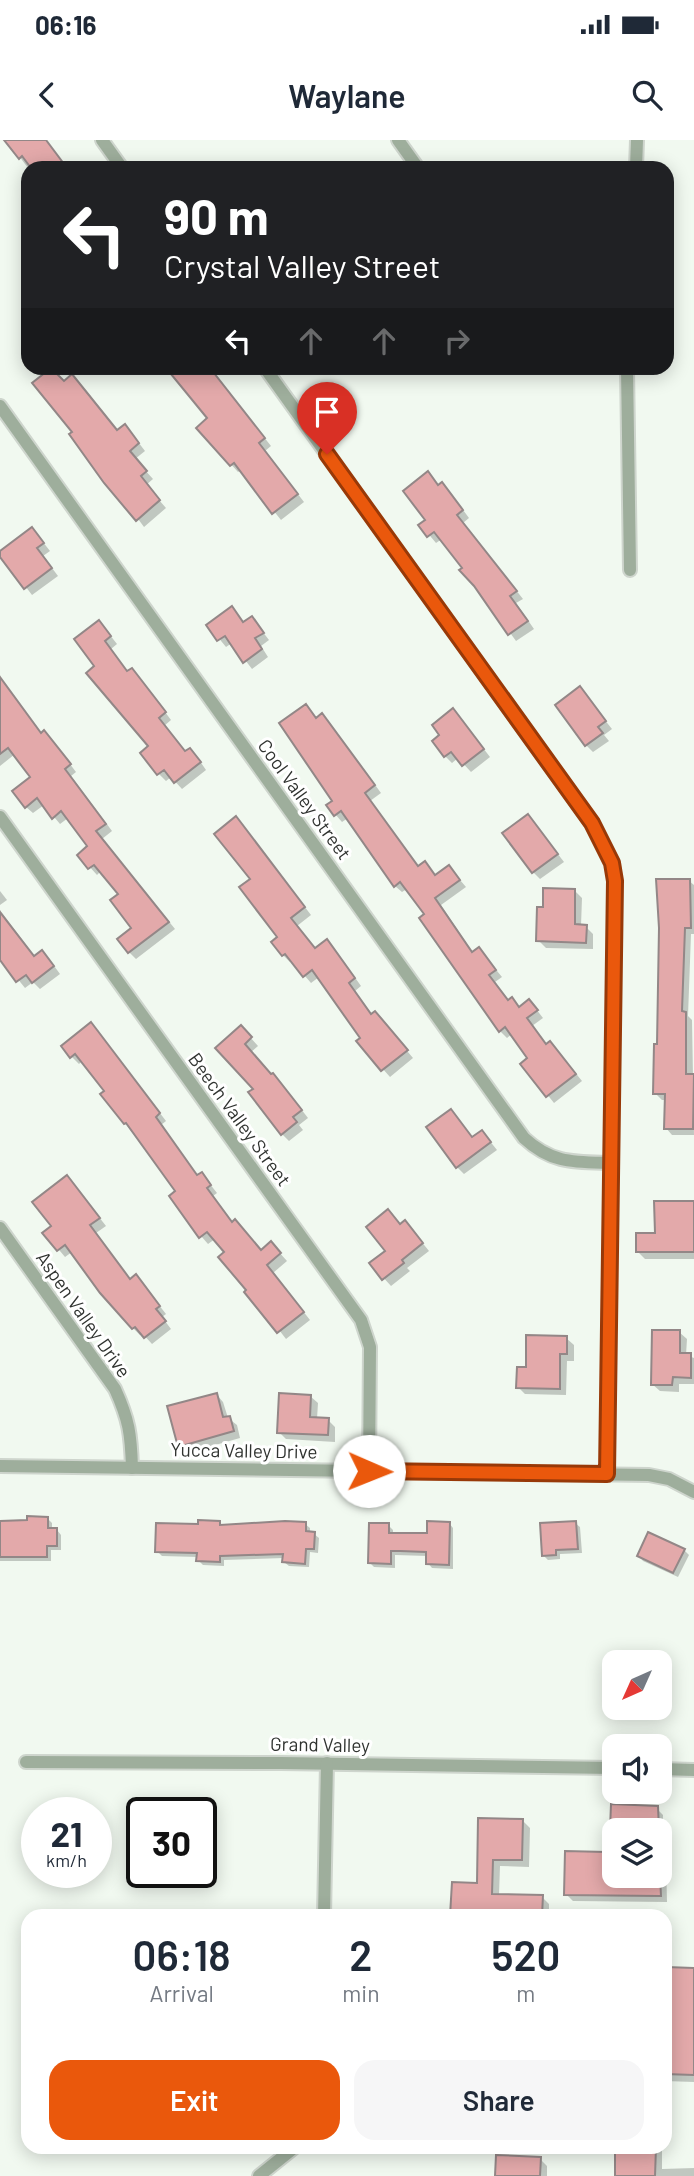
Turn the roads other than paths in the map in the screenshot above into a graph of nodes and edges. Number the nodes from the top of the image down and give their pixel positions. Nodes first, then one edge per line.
1 (102, 140) edge
2 (398, 140) edge
3 (637, 140) edge
4 (117, 161) edge
5 (413, 161) edge
6 (636, 161) edge
7 (270, 375) edge
8 (627, 375) edge
9 (0, 406) edge
10 (630, 570) dead end
11 (0, 817) edge
12 (611, 1163) junction
13 (0, 1228) edge
14 (0, 1466) edge
15 (132, 1468) junction
16 (369, 1471) junction
17 (607, 1474) junction
18 (694, 1492) edge
19 (26, 1762) dead end
20 (327, 1763) junction
21 (602, 1768) edge
22 (672, 1769) edge
23 (694, 1770) edge
24 (324, 1909) edge
25 (286, 2154) edge
26 (259, 2176) edge

1 - 4 street
2 - 5 street
3 - 6 street
7 - 12 street
8 - 10 street
9 - 12 street, Cool Valley Street
11 - 16 street, Beech Valley Street
12 - 17 street
13 - 15 street, Aspen Valley Drive
14 - 15 street, Yucca Valley Drive
15 - 16 street, Yucca Valley Drive
16 - 17 street, Yucca Valley Drive
17 - 18 street, Yucca Valley Drive
19 - 20 street, Grand Valley
20 - 21 street, Grand Valley
20 - 24 street
22 - 23 street
25 - 26 street

